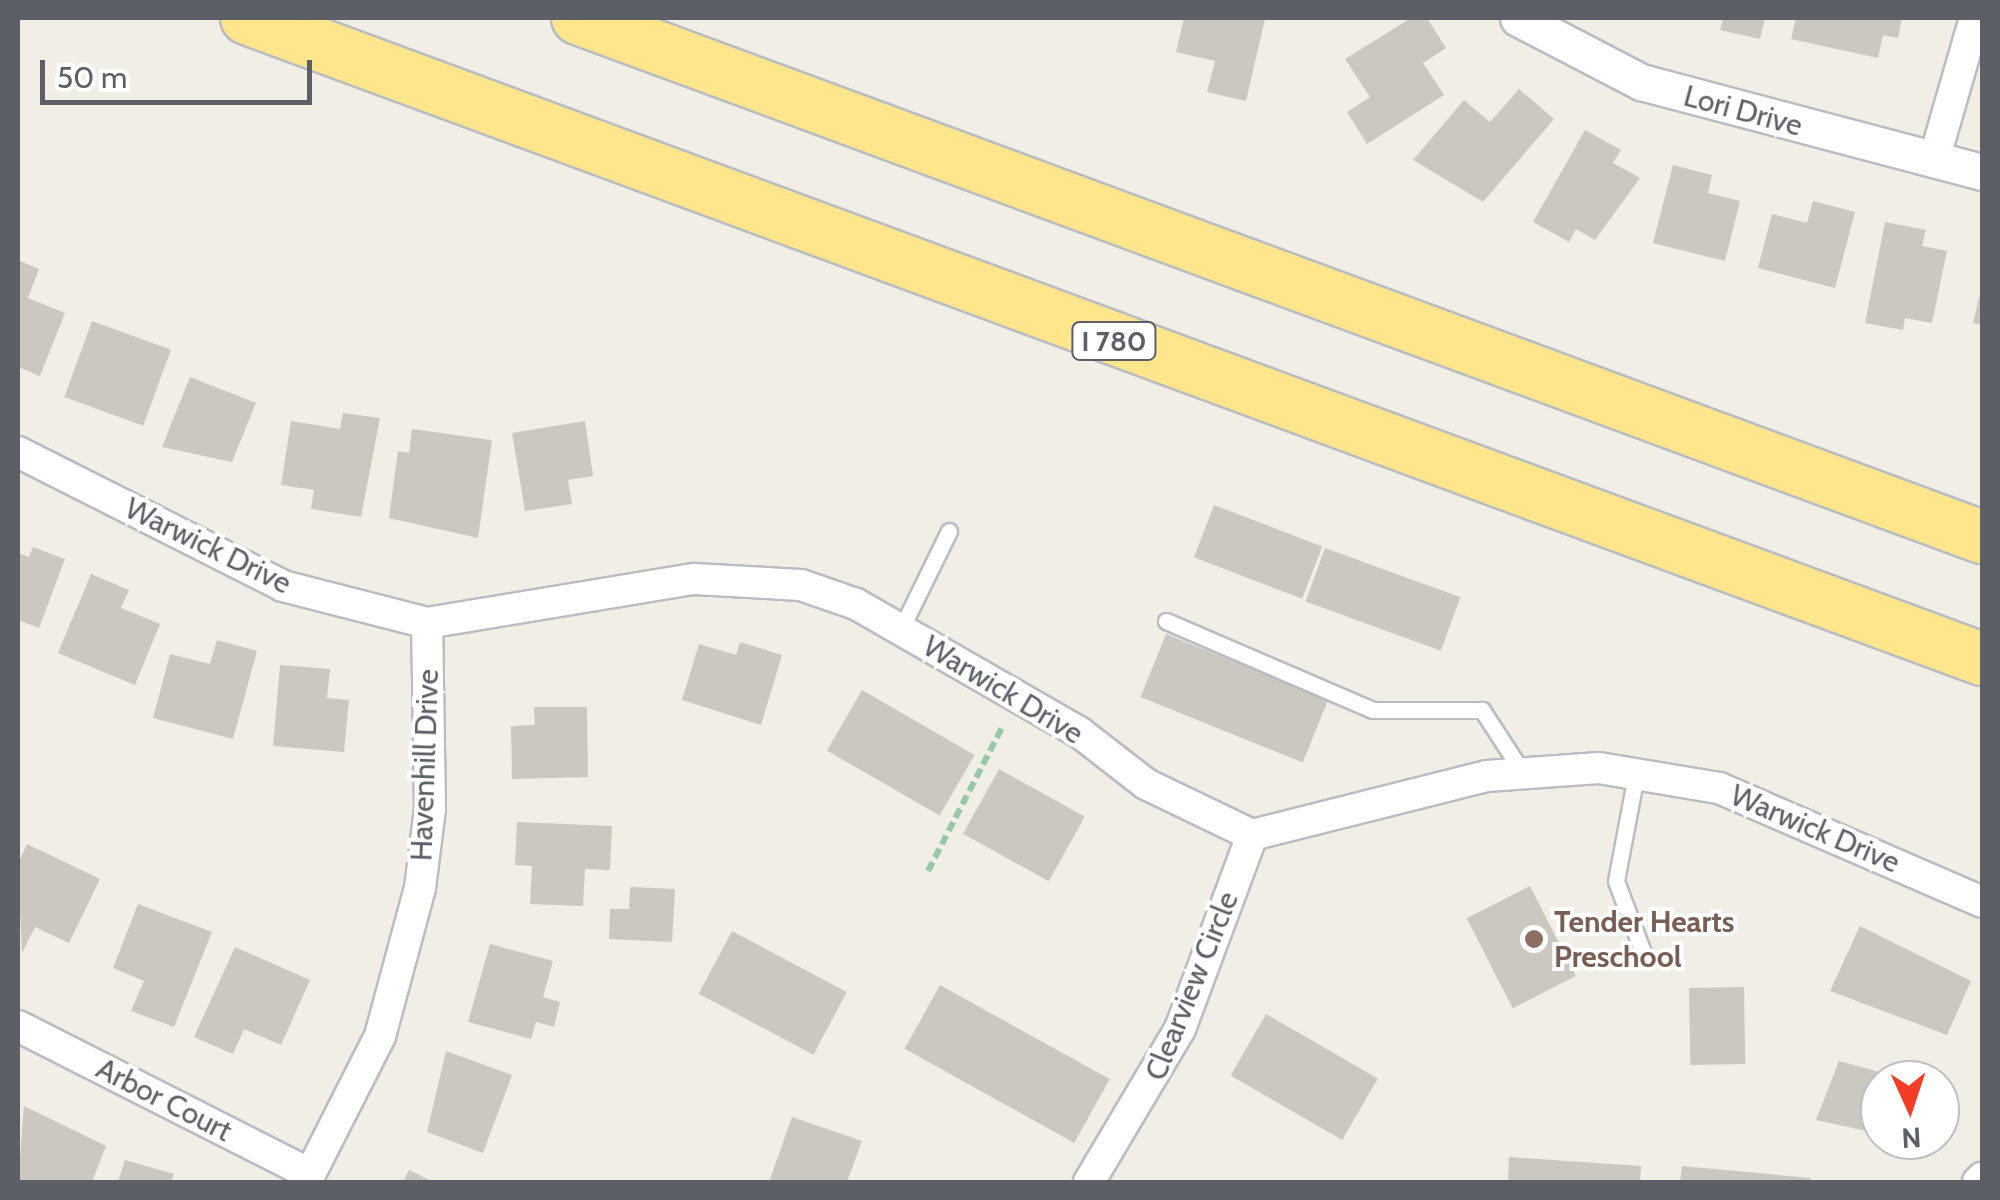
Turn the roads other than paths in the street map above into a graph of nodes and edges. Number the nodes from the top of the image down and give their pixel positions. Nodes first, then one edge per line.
1 (247, 18) edge
2 (578, 18) edge
3 (1518, 18) edge
4 (1975, 18) edge
5 (1934, 160) junction
6 (1982, 172) edge
7 (18, 452) edge
8 (949, 530) dead end
9 (1982, 537) edge
10 (1166, 621) dead end
11 (428, 623) junction
12 (900, 629) junction
13 (1982, 658) edge
14 (1521, 770) junction
15 (1636, 774) junction
16 (1252, 834) junction
17 (1982, 902) edge
18 (1643, 952) dead end
19 (18, 1026) edge
20 (308, 1178) edge
21 (1089, 1182) edge

1 - 13 highway, I 780
2 - 9 highway
3 - 5 street, Lori Drive
4 - 5 street
5 - 6 street, Lori Drive
7 - 11 street, Warwick Drive
8 - 12 lane
10 - 14 lane
11 - 12 street, Warwick Drive
11 - 20 street, Havenhill Drive
12 - 16 street, Warwick Drive
14 - 15 street, Warwick Drive
14 - 16 street, Warwick Drive
15 - 17 street, Warwick Drive
15 - 18 lane
16 - 21 street, Clearview Circle
19 - 20 street, Arbor Court

